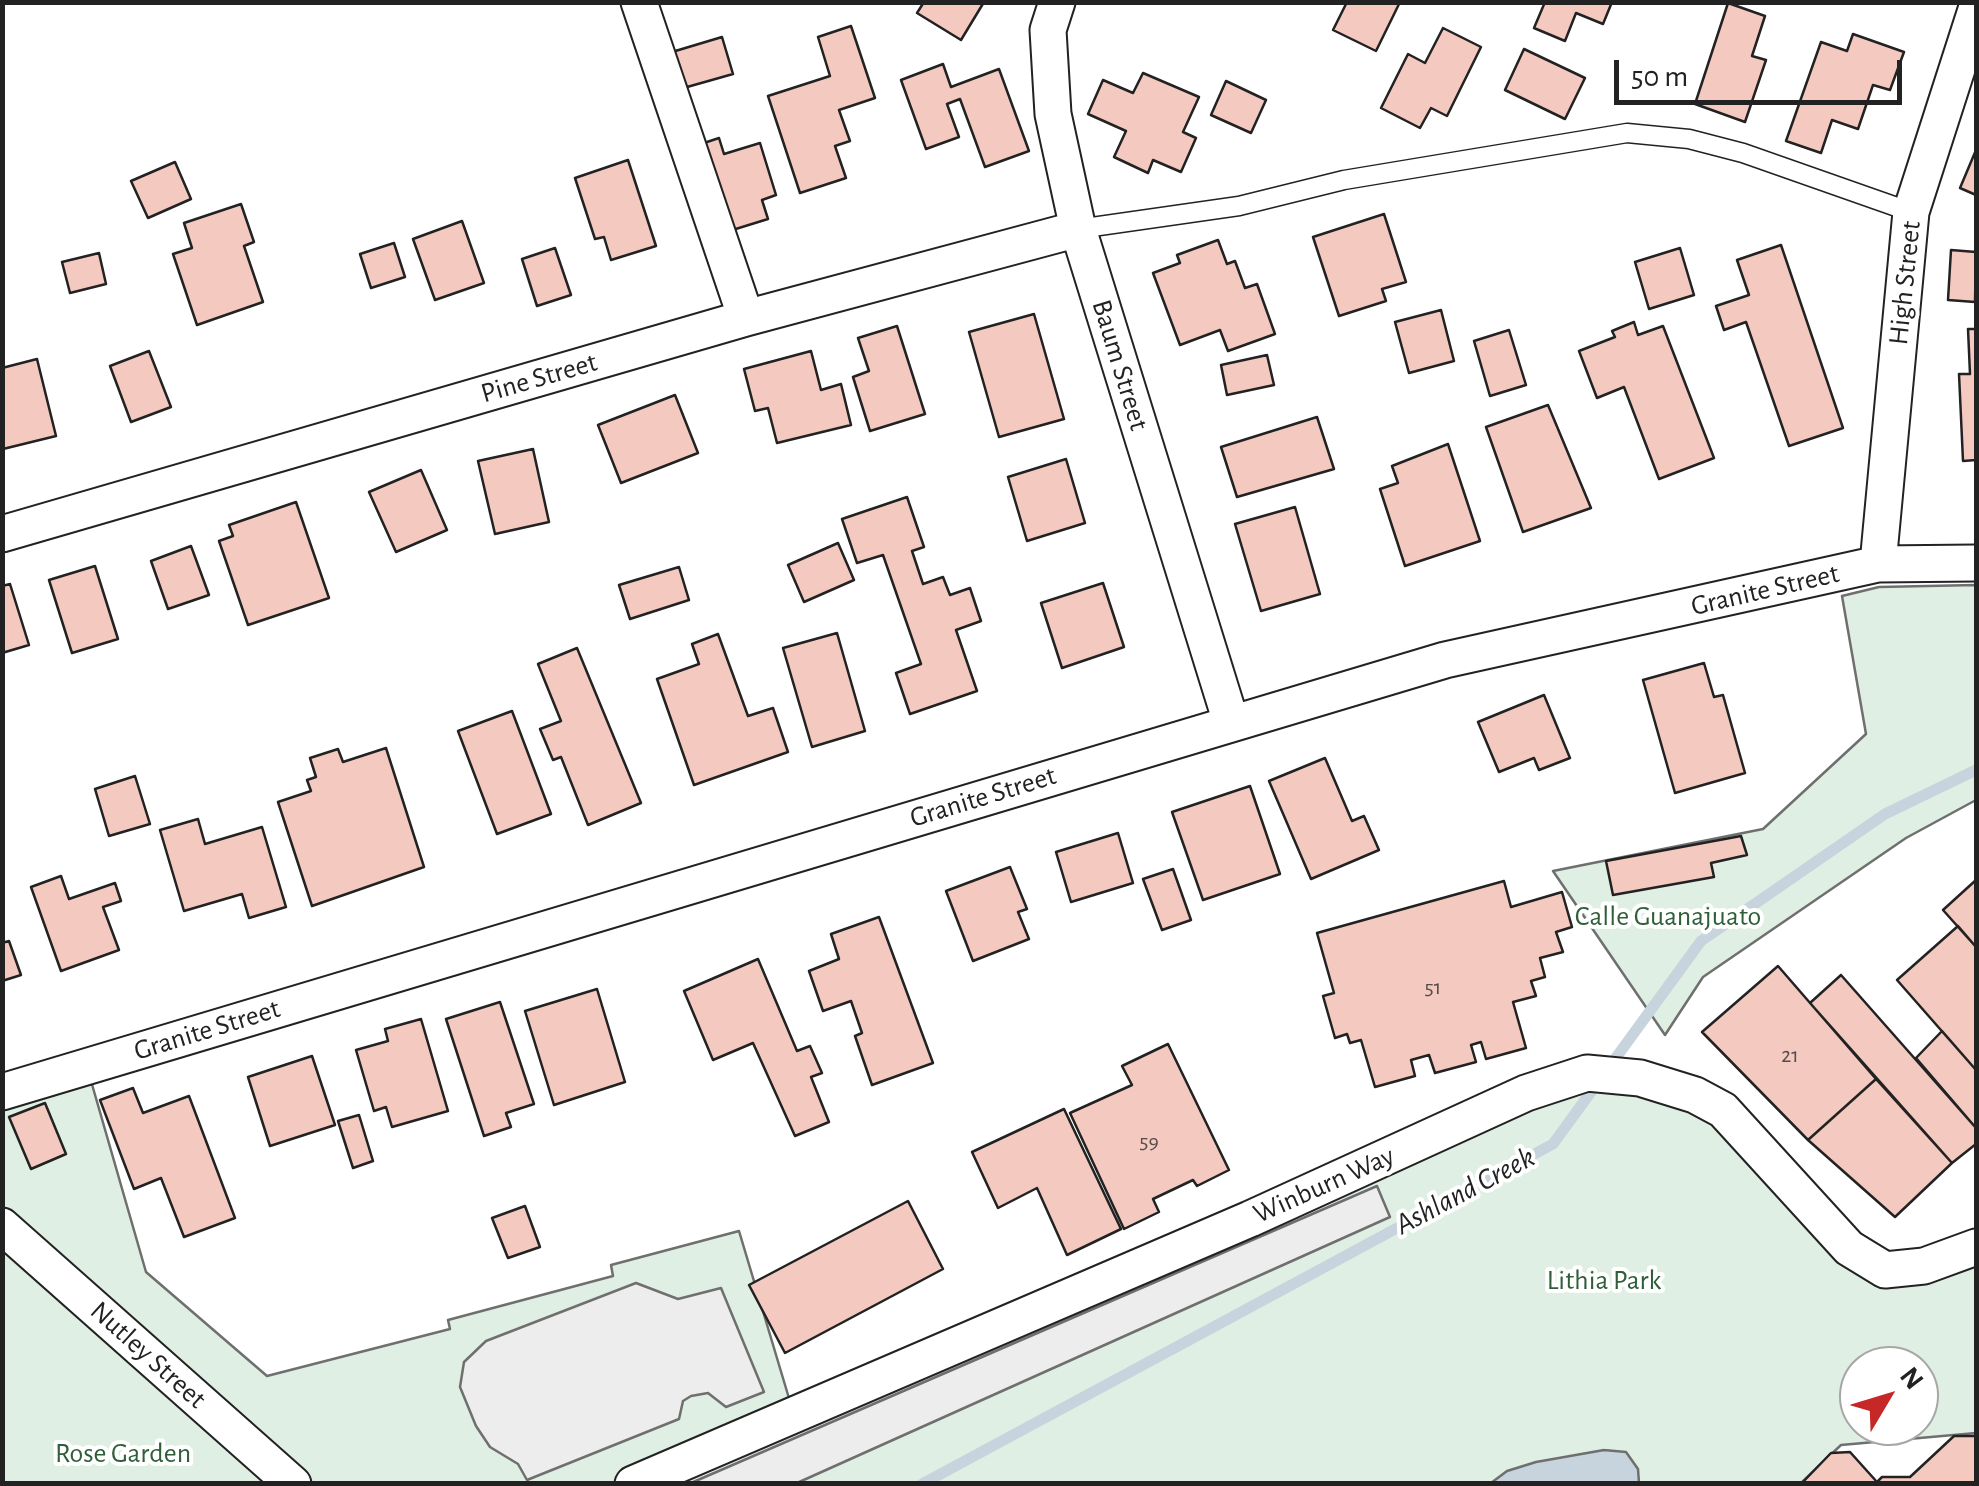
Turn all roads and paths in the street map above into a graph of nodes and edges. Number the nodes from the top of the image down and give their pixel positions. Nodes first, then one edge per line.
1 (639, 2) edge
2 (1057, 2) edge
3 (1948, 2) edge
4 (1976, 12) edge
5 (1911, 212) junction
6 (1078, 229) junction
7 (746, 318) junction
8 (2, 534) edge
9 (1976, 563) edge
10 (1878, 564) junction
11 (1230, 722) junction
12 (2, 1092) edge
13 (2, 1226) edge
14 (1976, 1247) edge
15 (293, 1484) edge
16 (632, 1484) edge

1 - 7 street
2 - 6 street, Baum Street
3 - 4 street
4 - 5 street, High Street
5 - 6 lane
5 - 10 street, High Street
6 - 7 street, Pine Street
6 - 11 street, Baum Street
7 - 8 street, Pine Street
9 - 10 street, Granite Street
10 - 11 street, Granite Street
11 - 12 street, Granite Street
13 - 15 street, Nutley Street
14 - 16 street, Winburn Way

